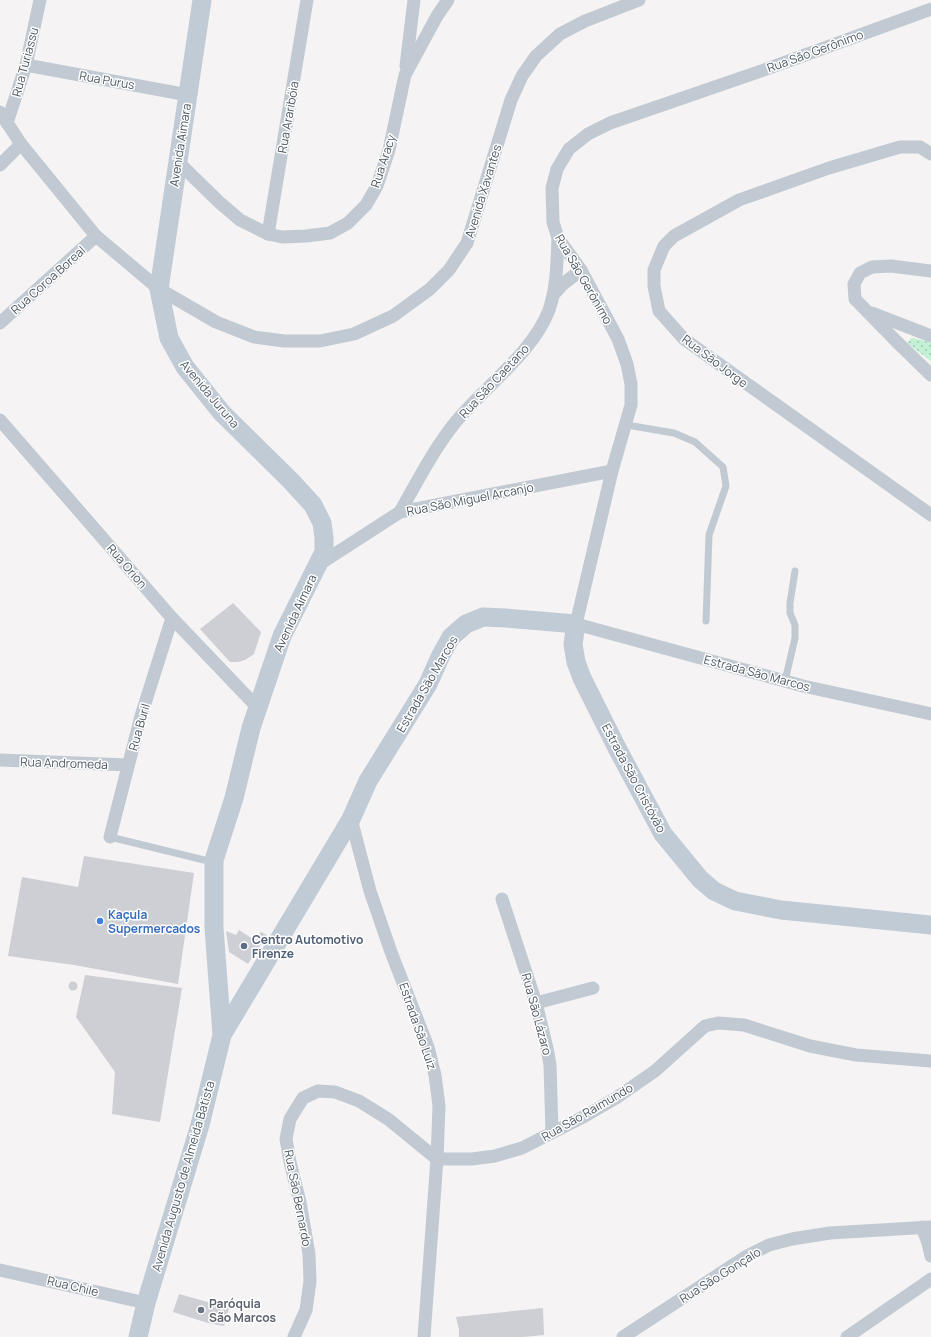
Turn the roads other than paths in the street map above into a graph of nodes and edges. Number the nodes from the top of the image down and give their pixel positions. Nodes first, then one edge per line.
1 (40, 0) edge
2 (202, 0) edge
3 (307, 0) edge
4 (414, 0) edge
5 (448, 0) edge
6 (639, 0) edge
7 (931, 9) edge
8 (26, 65) junction
9 (405, 75) junction
10 (188, 95) junction
11 (4, 118) edge
12 (21, 144) junction
13 (931, 154) edge
14 (178, 162) junction
15 (0, 165) edge
16 (268, 234) junction
17 (96, 236) junction
18 (558, 238) junction
19 (581, 270) junction
20 (931, 271) edge
21 (159, 289) junction
22 (554, 294) junction
23 (868, 311) junction
24 (0, 323) edge
25 (931, 336) edge
26 (931, 374) edge
27 (0, 420) edge
28 (627, 425) junction
29 (612, 471) junction
30 (400, 512) junction
31 (931, 515) edge
32 (318, 565) junction
33 (795, 571) dead end
34 (172, 618) junction
35 (706, 621) dead end
36 (576, 624) junction
37 (785, 681) junction
38 (258, 708) junction
39 (931, 714) edge
40 (0, 760) edge
41 (128, 765) junction
42 (351, 819) junction
43 (110, 837) joint
44 (204, 860) dead end
45 (502, 899) dead end
46 (931, 925) edge
47 (593, 988) dead end
48 (536, 1003) junction
49 (222, 1035) junction
50 (931, 1061) edge
51 (552, 1132) junction
52 (437, 1159) junction
53 (927, 1227) edge
54 (931, 1256) edge
55 (0, 1270) edge
56 (931, 1279) edge
57 (146, 1303) junction
58 (138, 1337) edge
59 (294, 1337) edge
60 (424, 1337) edge
61 (623, 1337) edge
62 (847, 1337) edge

1 - 8 street, Rua Turiassu
2 - 10 main road, Avenida Aimara
3 - 16 street, Rua Araribóia
4 - 9 street
5 - 9 street, Rua Aracy
6 - 21 street, Avenida Xavantes
7 - 18 street, Rua São Gerônimo
8 - 10 street, Rua Purus
8 - 11 street, Rua Turiassu
9 - 16 street, Rua Aracy
10 - 14 main road, Avenida Aimara
11 - 12 street
12 - 15 street
12 - 17 street
13 - 31 street, Rua São Jorge
14 - 16 street, Rua Aracy
14 - 21 main road, Avenida Aimara
17 - 21 street
17 - 24 street, Rua Coroa Boreal
18 - 19 street, Rua São Gerônimo
18 - 22 street, Rua São Caetano
19 - 22 street
19 - 28 street, Rua São Gerônimo
20 - 23 street
21 - 32 main road, Avenida Juruna
22 - 30 street, Rua São Caetano
23 - 25 street
23 - 26 street
27 - 34 street, Rua Orion
28 - 29 street, Rua São Gerônimo
28 - 35 lane
29 - 30 street, Rua São Miguel Arcanjo
29 - 36 street, Rua São Gerônimo
30 - 32 street, Rua São Miguel Arcanjo
32 - 38 main road, Avenida Aimara
33 - 37 lane
34 - 38 street, Rua Orion
34 - 41 street, Rua Buril
36 - 37 street, Estrada São Marcos
36 - 42 main road, Estrada São Marcos
36 - 46 main road, Estrada São Cristóvão
37 - 39 street, Estrada São Marcos
38 - 49 main road, Avenida Augusto de Almeida Batista
40 - 41 street, Rua Andromeda
41 - 43 street, Rua Buril
42 - 49 main road, Estrada São Marcos
42 - 52 street, Estrada São Luiz
43 - 44 lane
45 - 48 street, Rua São Lázaro
47 - 48 street
48 - 51 street, Rua São Lázaro
49 - 57 main road, Avenida Augusto de Almeida Batista
50 - 51 street, Rua São Raimundo
51 - 52 street, Rua São Raimundo
52 - 59 street, Rua São Bernardo
52 - 60 street, Estrada São Luiz
53 - 54 street, Rua São Gonçalo
53 - 61 street, Rua São Gonçalo
55 - 57 street, Rua Chile
56 - 62 street
57 - 58 main road, Avenida Augusto de Almeida Batista

